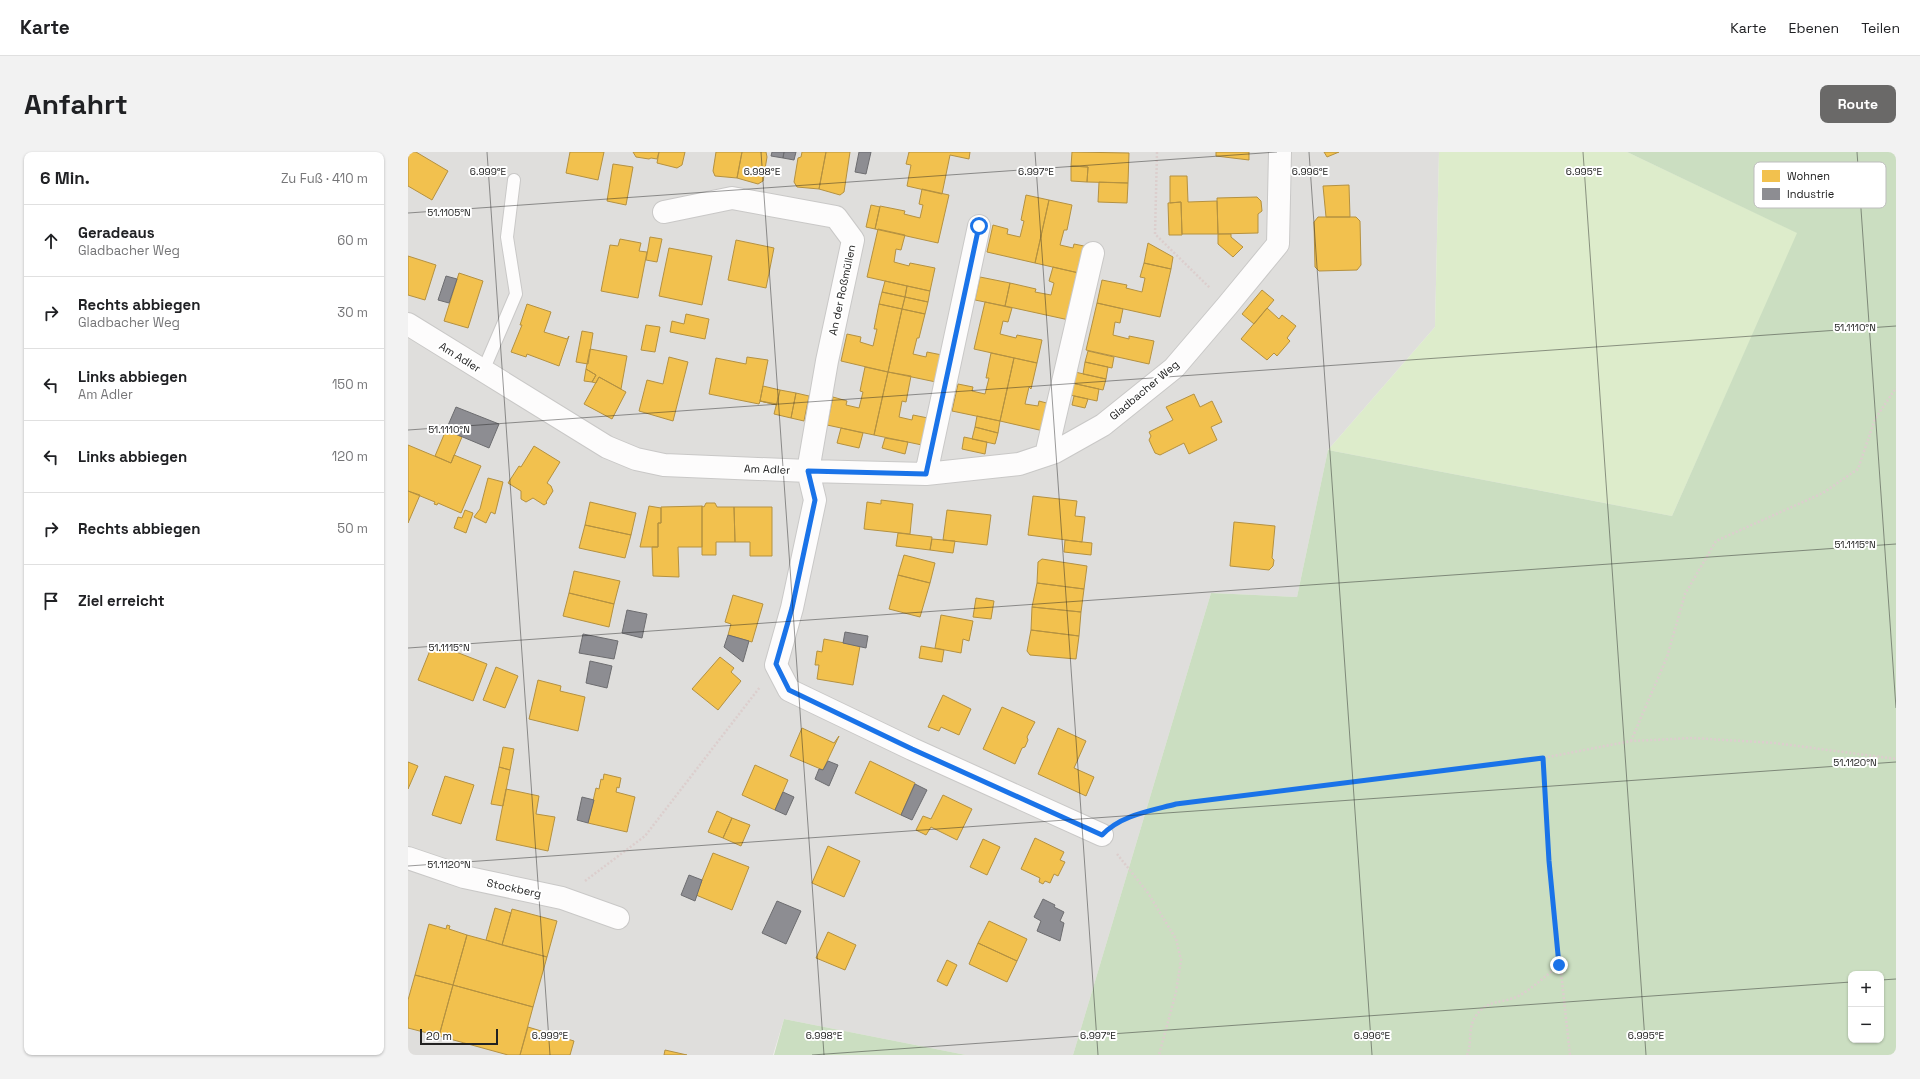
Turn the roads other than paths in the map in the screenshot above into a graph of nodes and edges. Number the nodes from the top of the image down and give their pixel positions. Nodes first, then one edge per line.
1 (1280, 152) edge
2 (514, 180) dead end
3 (664, 212) dead end
4 (979, 226) dead end
5 (1093, 253) dead end
6 (408, 324) edge
7 (483, 371) junction
8 (1046, 455) junction
9 (808, 471) junction
10 (926, 474) junction
11 (1102, 835) road end
12 (409, 861) edge
13 (618, 918) dead end

1 - 8 street, Gladbacher Weg
2 - 7 lane
3 - 9 street, An der Roßmüllen
4 - 10 street
5 - 8 street
6 - 7 street, Am Adler
7 - 9 street, Am Adler
8 - 10 street, Gladbacher Weg
9 - 10 street, Gladbacher Weg
9 - 11 street
12 - 13 street, Stockberg

